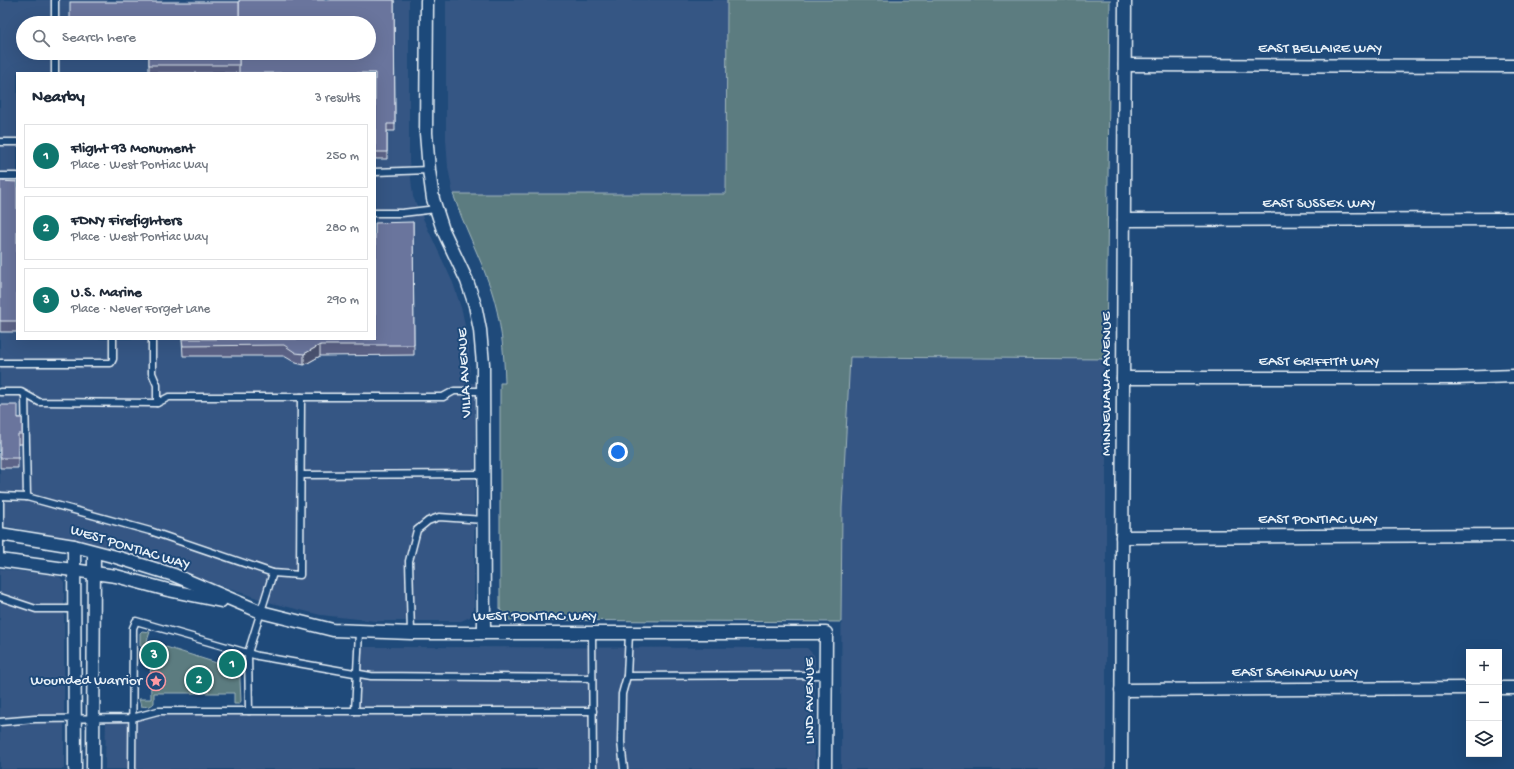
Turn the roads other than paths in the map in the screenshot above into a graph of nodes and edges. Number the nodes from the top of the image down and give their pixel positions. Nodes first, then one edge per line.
1 (55, 0) edge
2 (427, 0) edge
3 (1125, 0) edge
4 (55, 16) edge
5 (55, 60) edge
6 (1126, 65) junction
7 (1514, 66) edge
8 (55, 72) edge
9 (0, 142) edge
10 (16, 142) edge
11 (429, 170) junction
12 (376, 172) edge
13 (0, 176) edge
14 (16, 176) edge
15 (436, 209) junction
16 (376, 213) edge
17 (1514, 219) edge
18 (1124, 220) junction
19 (113, 340) edge
20 (152, 340) edge
21 (0, 363) edge
22 (1514, 376) edge
23 (1123, 378) junction
24 (0, 392) edge
25 (483, 392) junction
26 (25, 395) junction
27 (301, 397) junction
28 (157, 403) junction
29 (484, 474) junction
30 (301, 475) junction
31 (0, 496) edge
32 (27, 497) junction
33 (484, 520) junction
34 (0, 534) edge
35 (1514, 535) edge
36 (1122, 537) junction
37 (74, 546) junction
38 (94, 552) junction
39 (0, 560) edge
40 (74, 570) junction
41 (94, 572) junction
42 (273, 573) junction
43 (0, 597) edge
44 (247, 607) junction
45 (74, 609) junction
46 (261, 612) junction
47 (359, 632) junction
48 (411, 633) junction
49 (484, 633) junction
50 (592, 633) junction
51 (629, 633) junction
52 (826, 633) joint
53 (248, 653) junction
54 (357, 675) junction
55 (826, 675) junction
56 (627, 676) junction
57 (592, 678) junction
58 (1466, 688) edge
59 (1502, 688) edge
60 (1514, 688) edge
61 (1121, 690) junction
62 (250, 711) junction
63 (355, 711) junction
64 (592, 711) junction
65 (75, 718) junction
66 (94, 718) junction
67 (132, 718) junction
68 (0, 722) edge
69 (75, 769) edge
70 (94, 769) edge
71 (132, 769) edge
72 (593, 769) edge
73 (624, 769) edge
74 (825, 769) edge
75 (1121, 769) edge

1 - 4 lane
2 - 11 street, VILLA AVENUE
3 - 6 street, MINNEWAWA AVENUE
5 - 8 lane
6 - 7 street, EAST BELLAIRE WAY
6 - 18 street, MINNEWAWA AVENUE
9 - 10 lane
11 - 12 lane
11 - 15 street, VILLA AVENUE
13 - 14 lane
15 - 16 lane
15 - 25 street, VILLA AVENUE
17 - 18 street, EAST SUSSEX WAY
18 - 23 street, MINNEWAWA AVENUE
19 - 21 lane
20 - 28 lane
22 - 23 street, EAST GRIFFITH WAY
23 - 36 street, MINNEWAWA AVENUE
24 - 26 lane
25 - 27 lane
25 - 29 street, VILLA AVENUE
26 - 28 lane
26 - 32 lane
27 - 28 lane
27 - 30 lane
29 - 30 lane
29 - 33 street, VILLA AVENUE
30 - 42 lane
31 - 32 lane
31 - 34 lane
32 - 42 lane
33 - 48 lane
33 - 49 street, VILLA AVENUE
34 - 37 street, WEST PONTIAC WAY
34 - 39 lane
35 - 36 street, EAST PONTIAC WAY
36 - 61 street, MINNEWAWA AVENUE
37 - 38 street, WEST PONTIAC WAY
37 - 40 street
38 - 41 street
38 - 44 street, WEST PONTIAC WAY
39 - 40 street, WEST PONTIAC WAY
40 - 41 street, WEST PONTIAC WAY
40 - 45 street
41 - 44 street, WEST PONTIAC WAY
41 - 66 street
42 - 46 lane
43 - 45 lane
44 - 46 street, WEST PONTIAC WAY
45 - 65 street
46 - 47 street, WEST PONTIAC WAY
46 - 53 lane
47 - 48 street, WEST PONTIAC WAY
47 - 54 lane
48 - 49 street, WEST PONTIAC WAY
49 - 50 street, WEST PONTIAC WAY
50 - 51 street, WEST PONTIAC WAY
50 - 57 lane
51 - 52 street, WEST PONTIAC WAY
51 - 56 lane
52 - 55 street, LIND AVENUE
53 - 54 lane
53 - 62 lane
53 - 67 lane
54 - 57 lane
54 - 63 lane
55 - 56 lane
55 - 74 street, LIND AVENUE
56 - 73 lane
57 - 64 lane
58 - 61 street, EAST SAGINAW WAY
59 - 60 street
61 - 75 street, MINNEWAWA AVENUE
62 - 63 lane
62 - 67 lane
63 - 64 lane
64 - 72 lane
65 - 66 lane
65 - 68 lane
65 - 69 street
66 - 67 lane
66 - 70 street
67 - 71 lane

